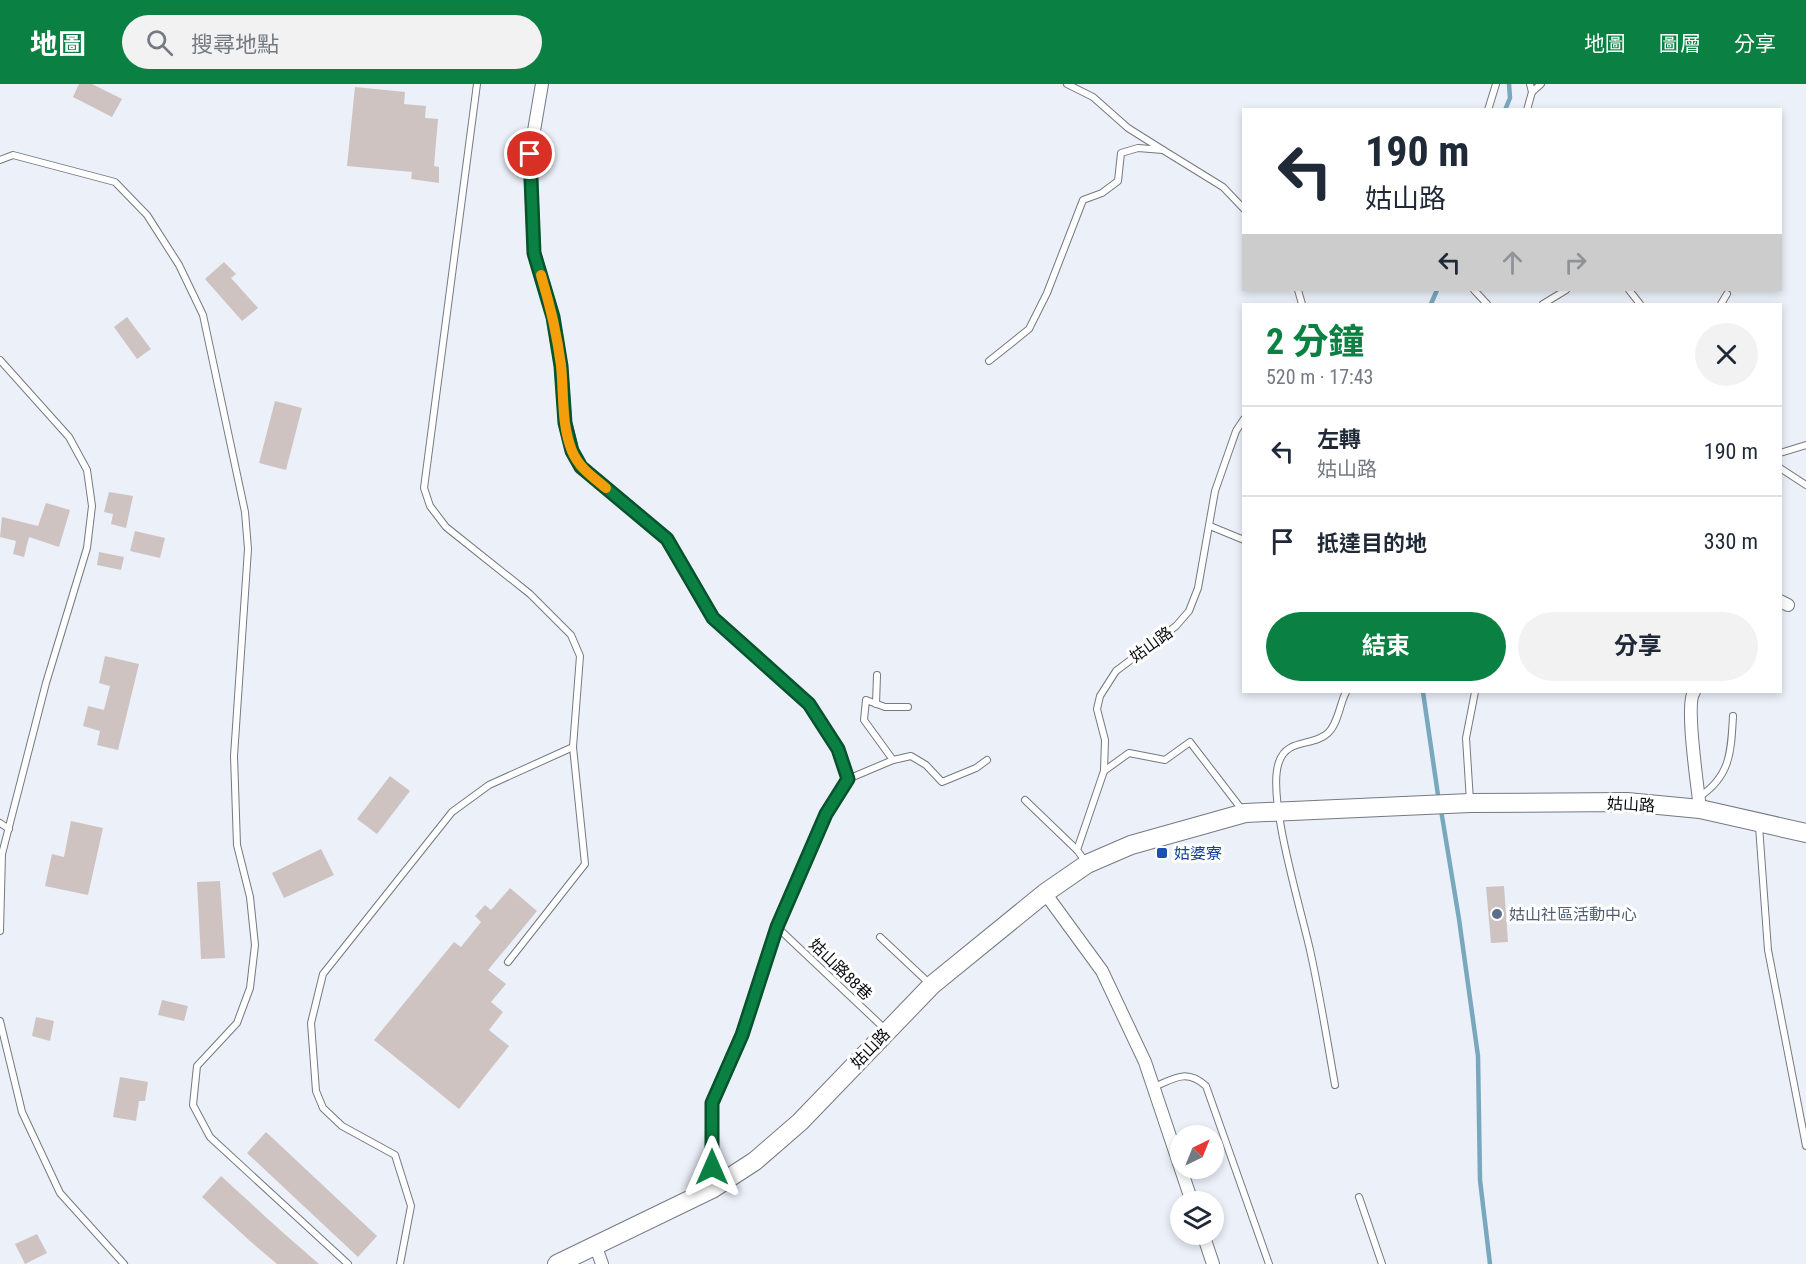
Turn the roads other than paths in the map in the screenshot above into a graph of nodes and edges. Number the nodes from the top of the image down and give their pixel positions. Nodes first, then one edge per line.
1 (477, 84) edge
2 (542, 84) edge
3 (1067, 84) edge
4 (1496, 84) edge
5 (1530, 84) edge
6 (1541, 84) edge
7 (1532, 92) junction
8 (1489, 108) edge
9 (1528, 108) edge
10 (1163, 150) junction
11 (0, 160) edge
12 (1242, 207) edge
13 (1475, 291) edge
14 (1564, 291) edge
15 (1630, 291) edge
16 (1727, 294) dead end
17 (1486, 303) edge
18 (1545, 303) edge
19 (1639, 303) edge
20 (1722, 303) edge
21 (0, 360) edge
22 (989, 361) dead end
23 (1242, 421) edge
24 (1806, 445) edge
25 (1782, 452) edge
26 (1782, 469) edge
27 (1806, 485) edge
28 (1210, 526) junction
29 (1242, 539) edge
30 (877, 675) dead end
31 (1346, 693) edge
32 (1475, 693) edge
33 (1693, 693) edge
34 (876, 704) junction
35 (908, 708) dead end
36 (1733, 716) dead end
37 (573, 747) junction
38 (893, 760) junction
39 (987, 760) dead end
40 (1104, 771) junction
41 (848, 779) junction
42 (1025, 800) dead end
43 (1461, 803) junction
44 (1699, 803) junction
45 (1245, 813) junction
46 (1279, 814) junction
47 (1759, 821) junction
48 (0, 823) edge
49 (9, 829) junction
50 (1806, 833) edge
51 (1082, 857) junction
52 (1045, 893) junction
53 (777, 927) junction
54 (0, 931) edge
55 (880, 937) dead end
56 (508, 962) dead end
57 (932, 985) junction
58 (0, 1021) edge
59 (886, 1031) junction
60 (1335, 1085) dead end
61 (1152, 1088) junction
62 (1806, 1146) edge
63 (712, 1189) junction
64 (1187, 1191) edge
65 (1359, 1197) dead end
66 (1207, 1245) edge
67 (599, 1256) edge
68 (124, 1264) edge
69 (348, 1264) edge
70 (400, 1264) edge
71 (557, 1264) edge
72 (1213, 1264) edge
73 (1269, 1264) edge
74 (1382, 1264) edge

1 - 37 lane
2 - 41 street
3 - 10 lane
4 - 8 lane
5 - 7 lane
6 - 7 lane
7 - 9 lane
10 - 12 lane
10 - 22 lane
11 - 69 lane
13 - 17 lane
14 - 18 lane
15 - 19 lane
16 - 20 lane
21 - 49 lane
23 - 28 lane, 姑山路
24 - 25 lane
26 - 27 lane
28 - 29 lane
28 - 40 lane, 姑山路
30 - 34 lane
31 - 46 lane
32 - 43 lane
33 - 44 street
34 - 35 lane
34 - 38 lane
36 - 44 lane
37 - 56 lane
37 - 70 lane
38 - 39 lane
38 - 41 lane
40 - 45 lane
40 - 51 lane, 姑山路
41 - 53 street
42 - 51 lane
43 - 44 street, 姑山路
43 - 46 street, 姑山路
44 - 47 street, 姑山路
45 - 46 street, 姑山路
45 - 51 street, 姑山路
46 - 60 lane
47 - 50 street, 姑山路
47 - 62 lane
48 - 49 lane
49 - 54 lane
51 - 52 street, 姑山路
52 - 57 street, 姑山路
52 - 61 street
53 - 59 lane, 姑山路88巷
53 - 63 street
55 - 57 lane
57 - 59 street, 姑山路
58 - 68 lane
59 - 63 street, 姑山路
61 - 64 street
61 - 73 lane
63 - 67 street, 姑山路
65 - 74 lane
66 - 72 street
67 - 71 street, 姑山路

